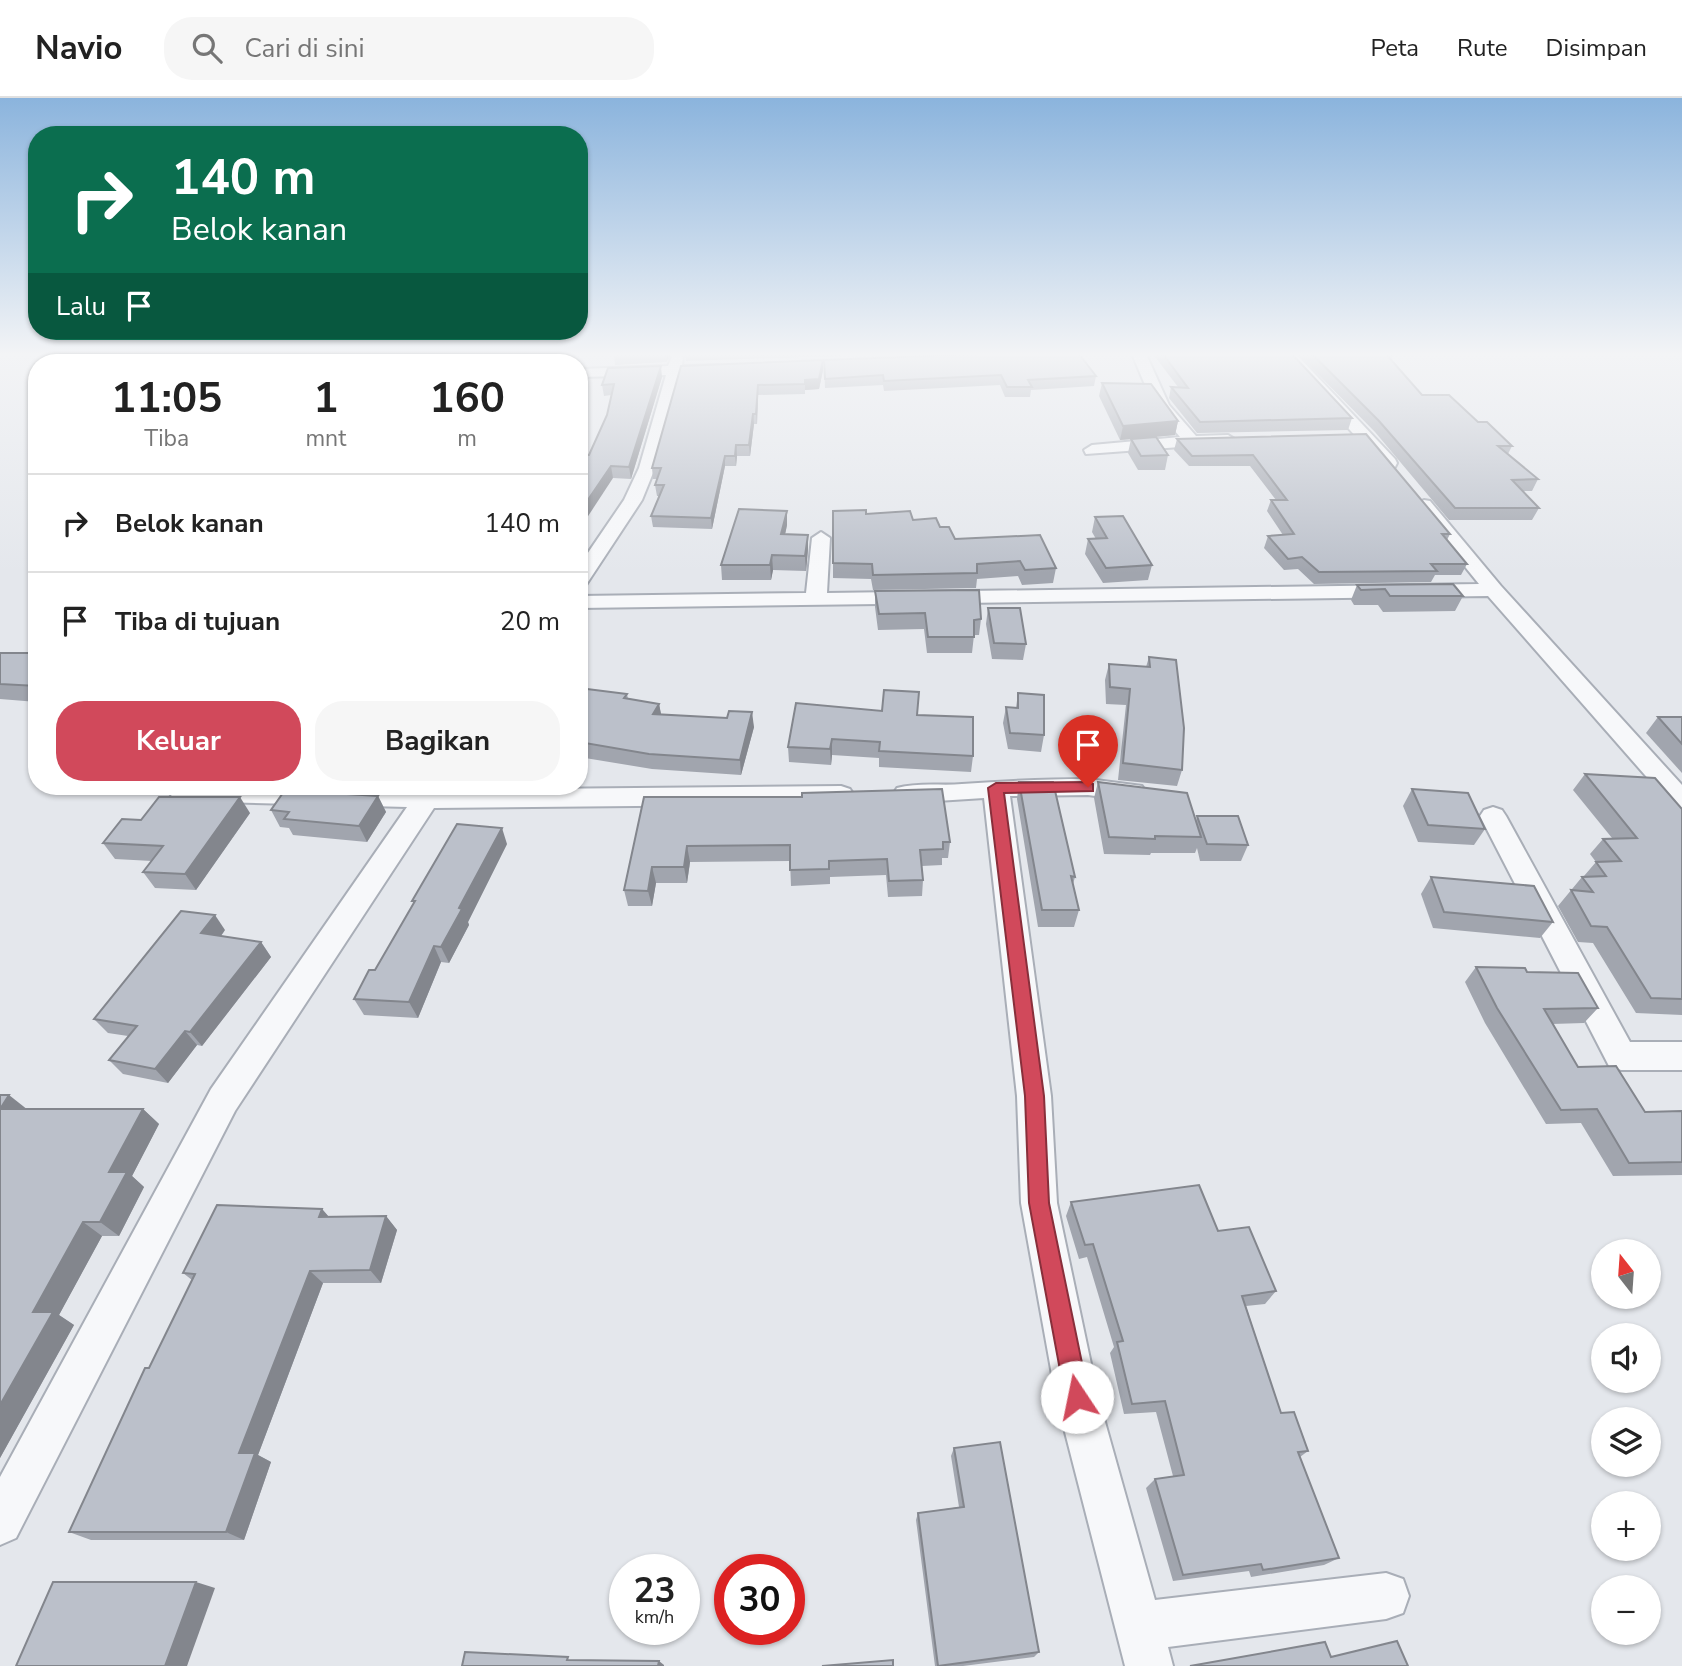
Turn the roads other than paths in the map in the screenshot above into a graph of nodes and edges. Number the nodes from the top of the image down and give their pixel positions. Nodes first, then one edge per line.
1 (658, 427) edge
2 (1180, 427) edge
3 (1358, 427) edge
4 (1340, 437) edge
5 (1367, 437) junction
6 (1243, 440) edge
7 (1192, 441) junction
8 (1093, 450) dead end
9 (821, 538) dead end
10 (588, 568) edge
11 (1494, 590) junction
12 (816, 599) junction
13 (588, 602) edge
14 (996, 788) junction
15 (588, 793) edge
16 (429, 795) edge
17 (1154, 795) edge
18 (1680, 796) edge
19 (1493, 816) dead end
20 (1682, 1056) edge
21 (0, 1522) edge
22 (1386, 1596) dead end
23 (1145, 1646) edge

1 - 10 street
2 - 7 street
3 - 5 street
4 - 5 street
5 - 11 street
6 - 7 street
7 - 8 street
9 - 12 street
11 - 12 street
11 - 18 street
12 - 13 street
14 - 15 street
14 - 17 street
14 - 23 street
16 - 21 street
19 - 20 street
22 - 23 street

